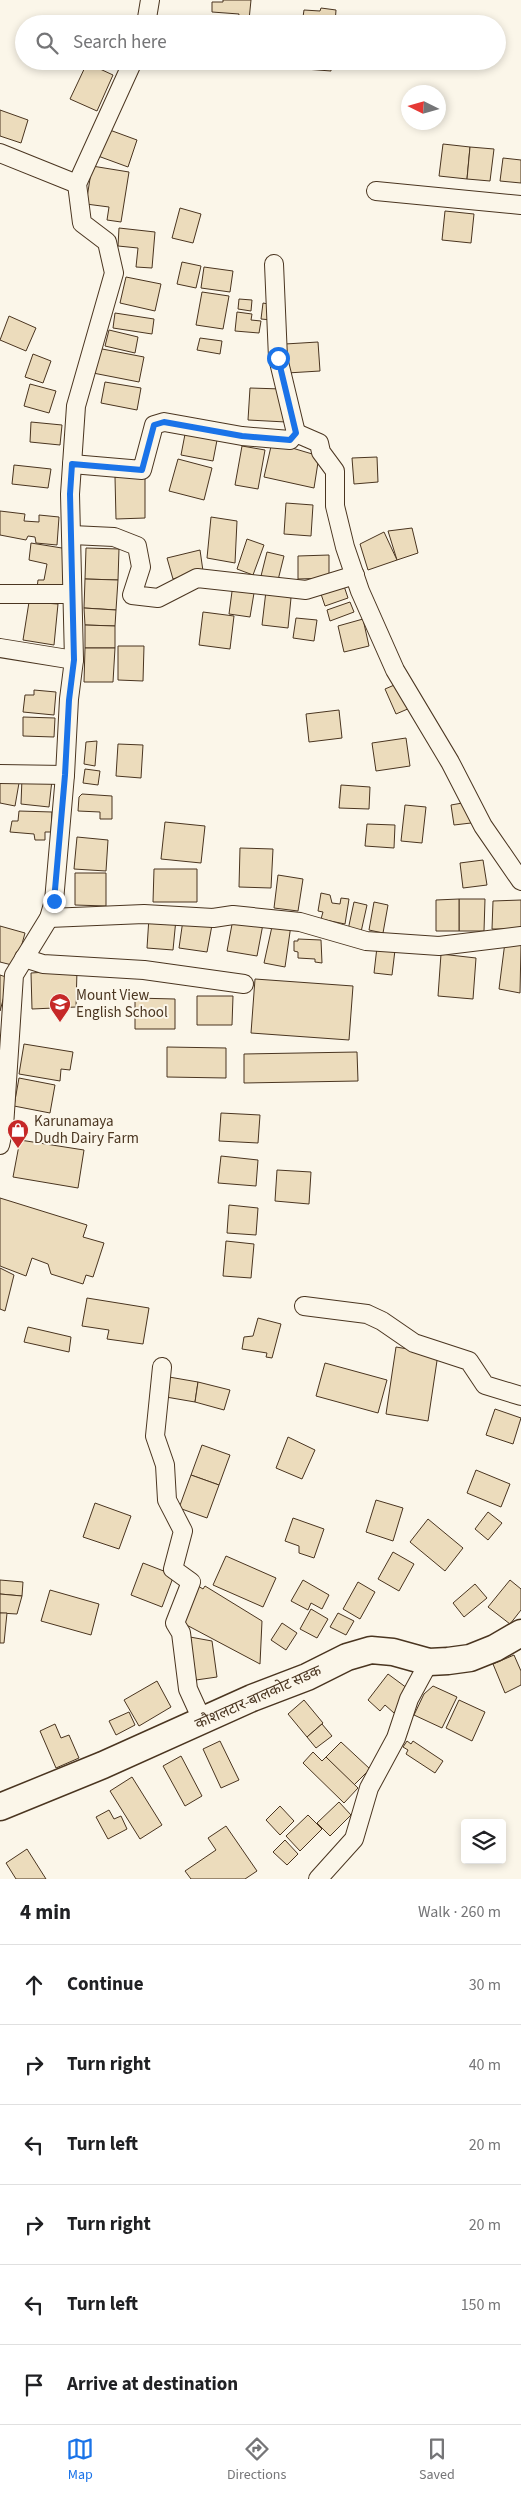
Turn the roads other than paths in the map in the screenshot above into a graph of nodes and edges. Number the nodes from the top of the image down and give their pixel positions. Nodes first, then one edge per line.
1 (150, 0) edge
2 (148, 15) edge
3 (129, 70) edge
4 (0, 153) edge
5 (77, 184) junction
6 (376, 191) dead end
7 (521, 205) edge
8 (274, 264) dead end
9 (296, 433) junction
10 (72, 464) junction
11 (72, 535) junction
12 (355, 574) junction
13 (0, 594) edge
14 (72, 594) junction
15 (0, 648) edge
16 (74, 660) junction
17 (0, 774) edge
18 (65, 775) junction
19 (521, 881) edge
20 (49, 918) junction
21 (521, 936) edge
22 (24, 958) junction
23 (7, 973) edge
24 (244, 984) dead end
25 (0, 1145) edge
26 (304, 1306) dead end
27 (162, 1367) dead end
28 (521, 1396) edge
29 (521, 1633) edge
30 (429, 1662) junction
31 (203, 1722) junction
32 (0, 1807) edge
33 (318, 1879) edge

1 - 2 street
3 - 5 street
4 - 5 street
5 - 10 street
6 - 7 street
8 - 9 street
9 - 10 street
9 - 12 street
10 - 11 street
11 - 12 street
11 - 14 street
12 - 19 street
13 - 14 street
14 - 16 street
15 - 16 street
16 - 18 street
17 - 18 street
18 - 20 street
20 - 21 street
20 - 22 street
22 - 23 street
22 - 24 street
23 - 25 street
26 - 28 street
27 - 31 street
29 - 30 main road, कौशलटार-बालकोट सडक
30 - 31 main road, कौशलटार-बालकोट सडक
30 - 33 street
31 - 32 main road, कौशलटार-बालकोट सडक

